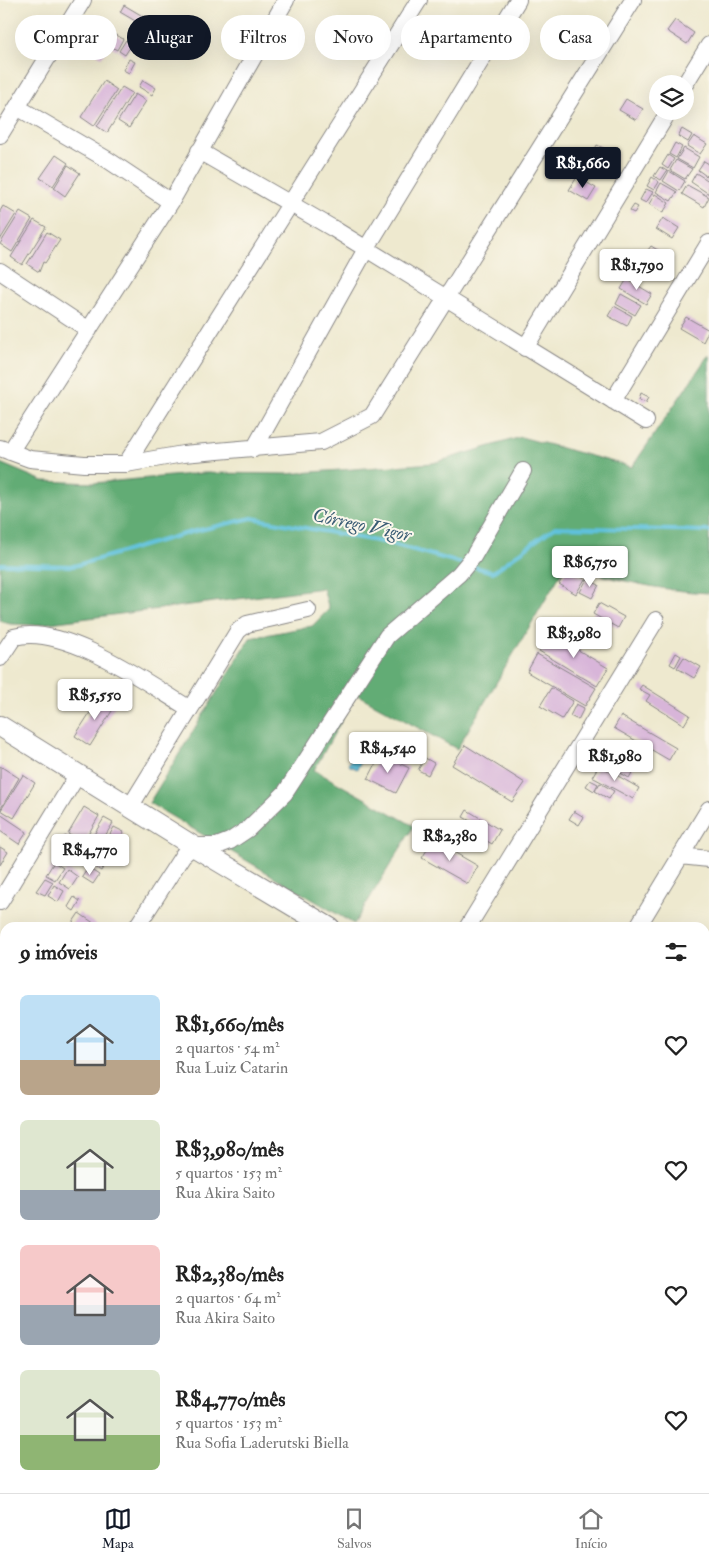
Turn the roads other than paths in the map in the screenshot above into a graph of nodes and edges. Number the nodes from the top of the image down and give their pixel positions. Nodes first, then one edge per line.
1 (83, 0) edge
2 (419, 0) edge
3 (518, 0) edge
4 (633, 0) edge
5 (278, 3) edge
6 (709, 45) edge
7 (691, 75) edge
8 (17, 107) junction
9 (664, 120) edge
10 (0, 135) edge
11 (198, 151) junction
12 (170, 202) junction
13 (290, 205) junction
14 (709, 243) edge
15 (366, 249) junction
16 (0, 271) edge
17 (446, 300) junction
18 (89, 330) junction
19 (525, 348) junction
20 (613, 401) junction
21 (646, 421) dead end
22 (254, 449) junction
23 (5, 450) edge
24 (126, 464) junction
25 (523, 471) dead end
26 (308, 610) dead end
27 (656, 620) dead end
28 (0, 658) edge
29 (190, 709) junction
30 (0, 726) edge
31 (0, 740) edge
32 (75, 779) junction
33 (130, 807) junction
34 (709, 809) edge
35 (188, 850) junction
36 (680, 856) junction
37 (709, 859) edge
38 (0, 902) edge
39 (140, 922) edge
40 (295, 922) edge
41 (319, 922) edge
42 (471, 922) edge
43 (641, 922) edge

1 - 8 street
2 - 13 street
3 - 15 street
4 - 17 street
5 - 11 street
6 - 7 street
8 - 10 street
8 - 12 street
9 - 19 street
11 - 12 street
11 - 13 street
12 - 18 street
13 - 15 street
13 - 24 street
14 - 20 street
15 - 17 street
15 - 22 street
16 - 18 street
17 - 19 street
17 - 22 street
18 - 23 street
19 - 20 street
20 - 21 street
22 - 24 street
23 - 24 street
25 - 35 street
26 - 29 street
27 - 42 street
28 - 29 street
29 - 33 street
30 - 32 street
31 - 32 street
32 - 33 street
32 - 35 street
32 - 38 street
33 - 35 street
34 - 36 street
35 - 39 street
35 - 40 street
35 - 41 street
36 - 37 street
36 - 43 street

